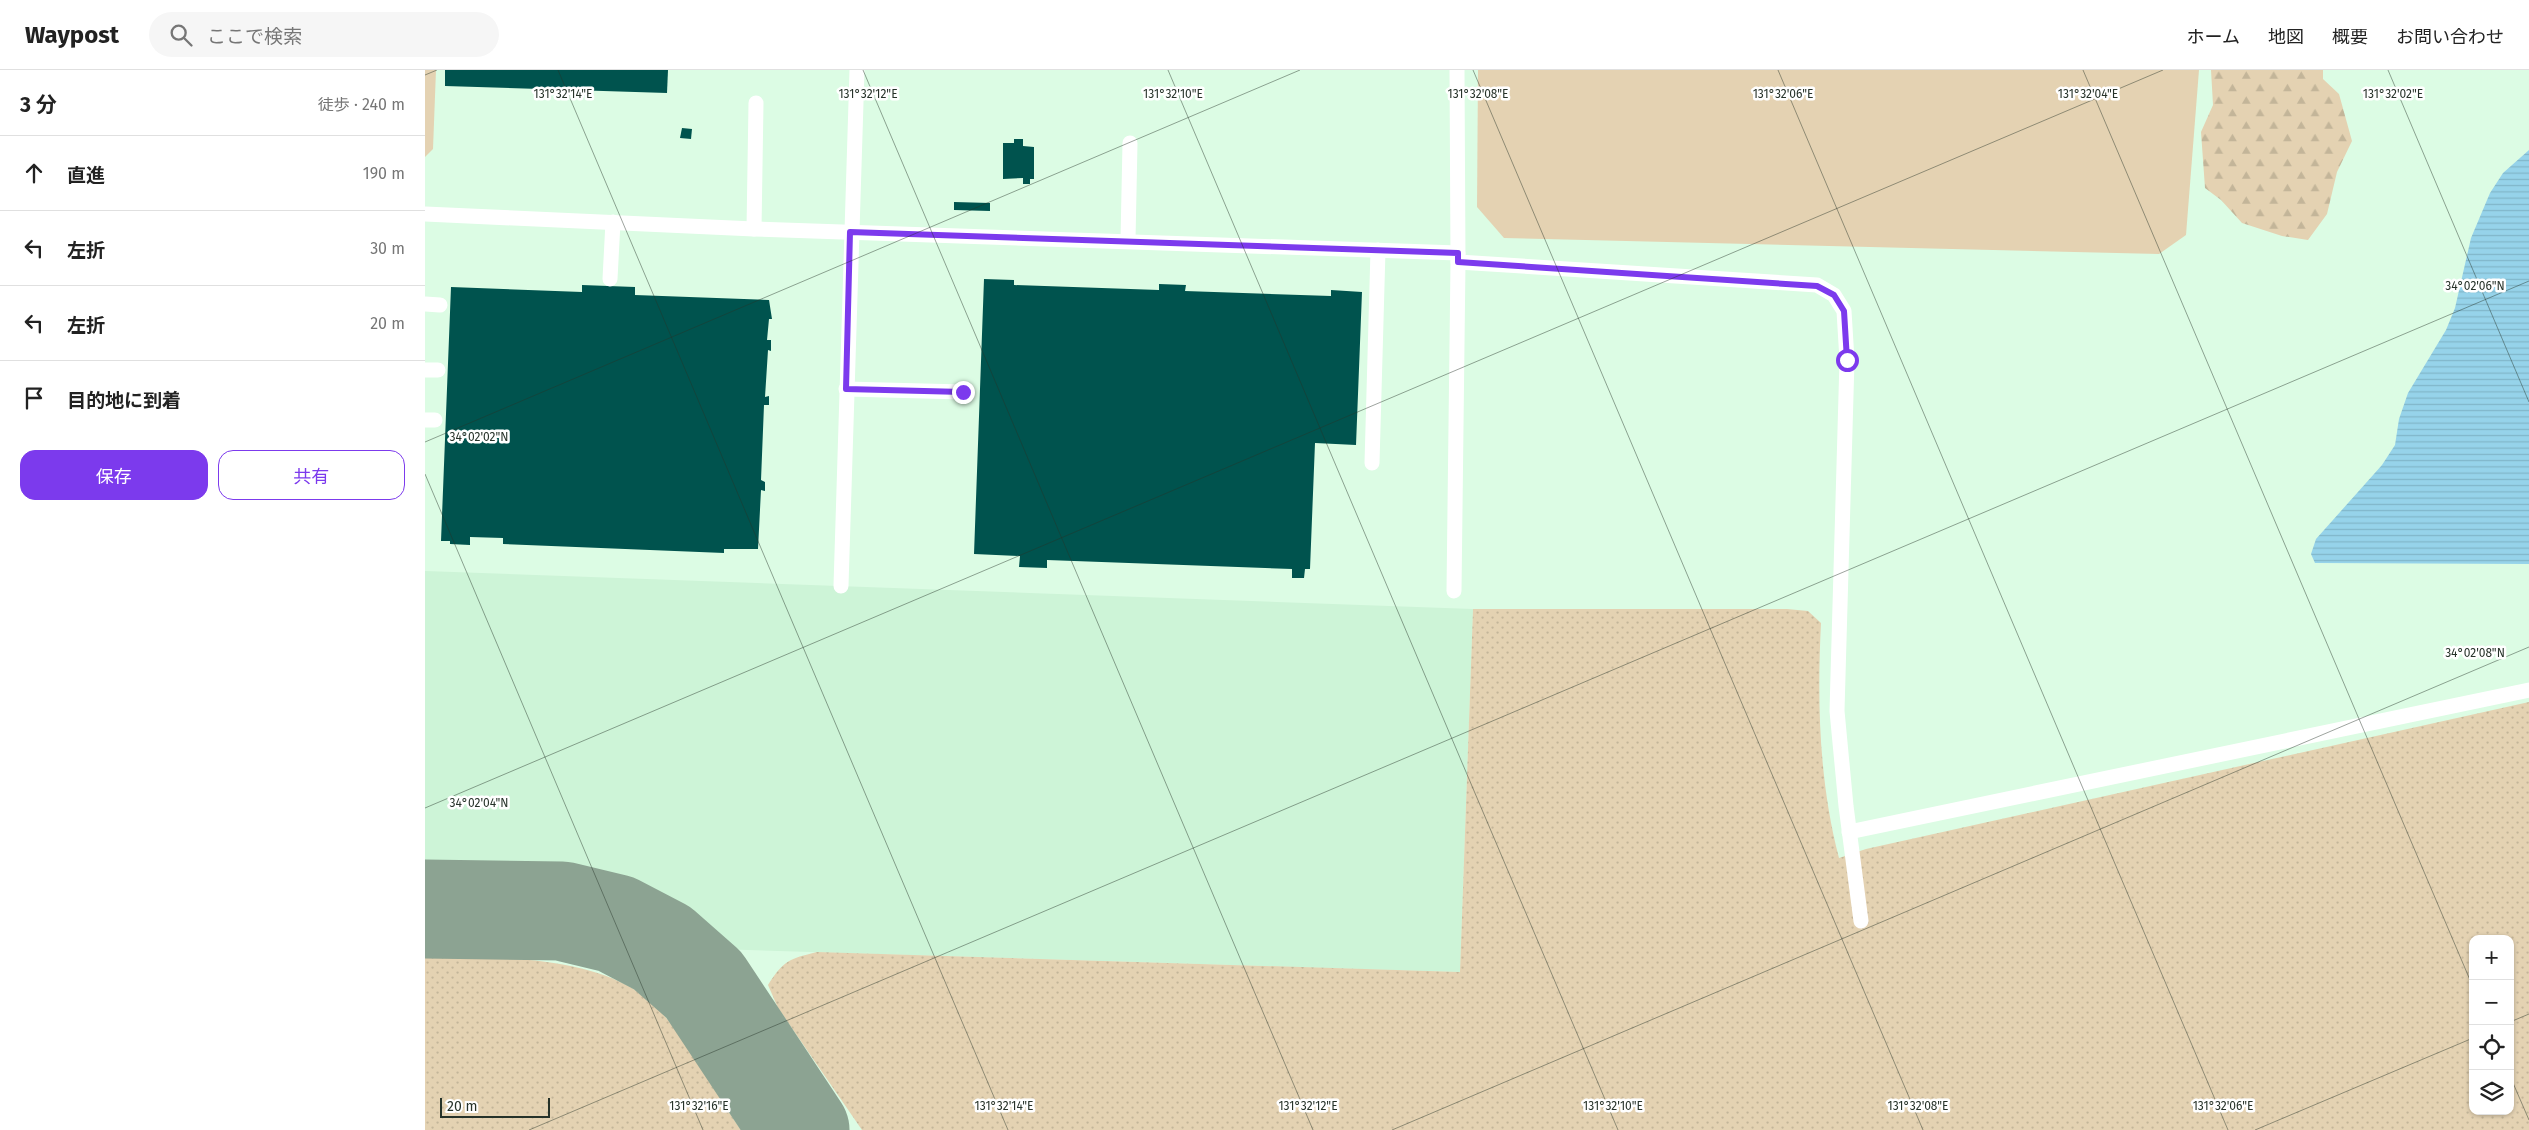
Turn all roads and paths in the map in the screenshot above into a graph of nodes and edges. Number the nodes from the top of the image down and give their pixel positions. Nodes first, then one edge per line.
1 (857, 70) edge
2 (1457, 70) edge
3 (756, 103) dead end
4 (1130, 143) dead end
5 (425, 214) edge
6 (613, 222) junction
7 (754, 229) junction
8 (850, 232) junction
9 (1128, 240) junction
10 (1378, 250) junction
11 (1458, 258) junction
12 (610, 279) dead end
13 (846, 389) junction
14 (963, 392) dead end
15 (1371, 463) dead end
16 (841, 586) dead end
17 (1454, 590) dead end
18 (2529, 690) edge
19 (1849, 832) junction
20 (1861, 921) dead end

1 - 8 lane
2 - 11 lane
3 - 7 lane
4 - 9 lane
5 - 6 lane
6 - 7 lane
6 - 12 lane
7 - 8 lane
8 - 9 lane
8 - 13 lane
9 - 10 lane
10 - 11 lane
10 - 15 lane
11 - 17 lane
11 - 19 lane
13 - 14 lane
13 - 16 lane
18 - 19 lane
19 - 20 lane

